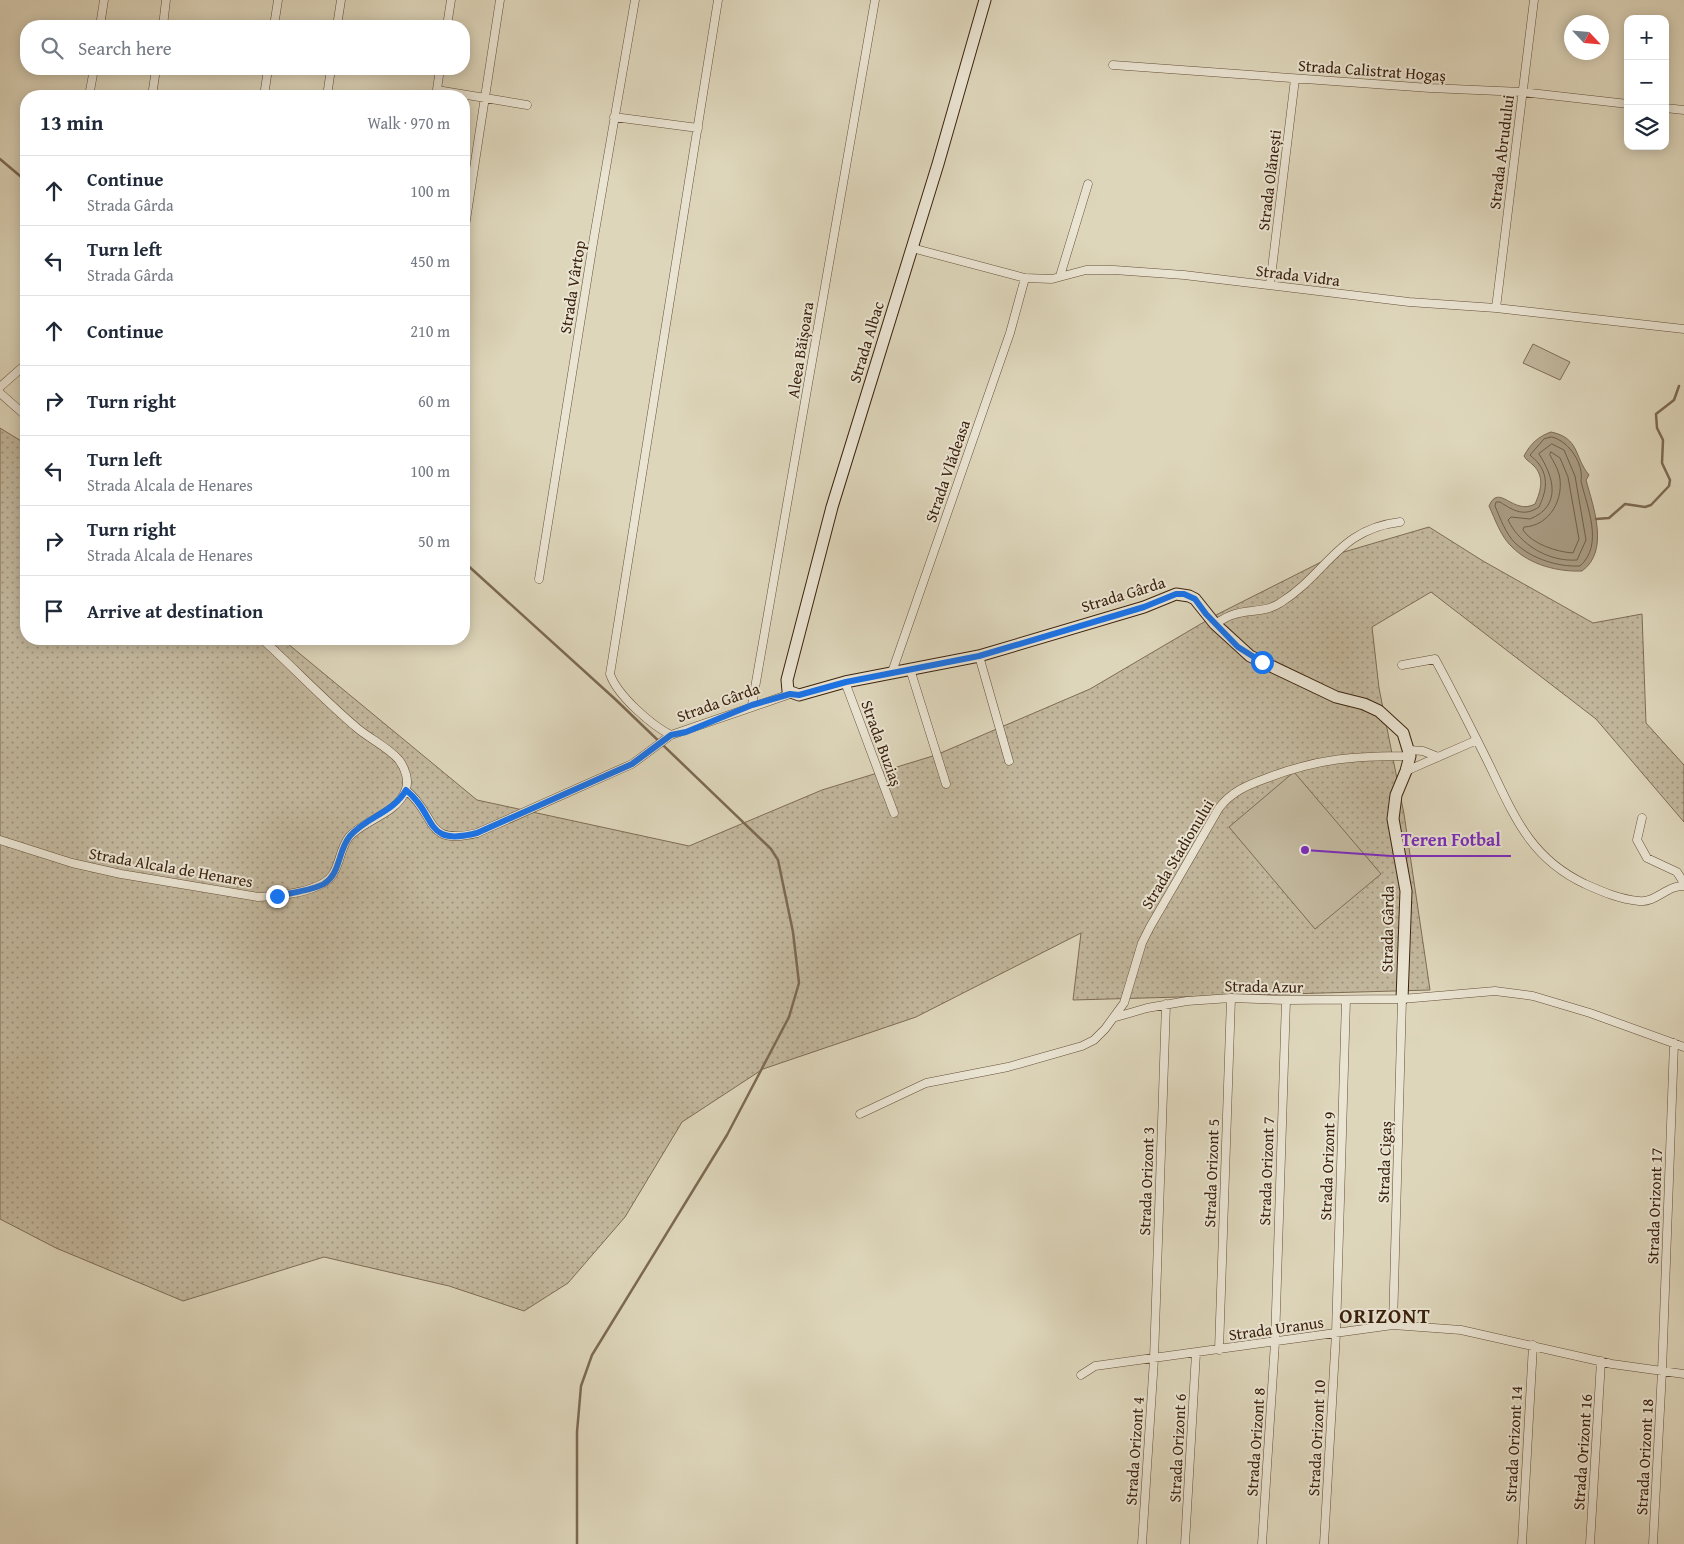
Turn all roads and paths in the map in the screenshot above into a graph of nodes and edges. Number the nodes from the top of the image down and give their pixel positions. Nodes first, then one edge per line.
1 (104, 0) edge
2 (166, 0) edge
3 (278, 0) edge
4 (341, 0) edge
5 (451, 0) edge
6 (500, 0) edge
7 (634, 0) edge
8 (718, 0) edge
9 (875, 0) edge
10 (985, 0) edge
11 (1534, 0) edge
12 (101, 20) edge
13 (163, 20) edge
14 (275, 20) edge
15 (338, 20) edge
16 (448, 20) edge
17 (1114, 65) dead end
18 (93, 75) edge
19 (155, 75) edge
20 (267, 75) edge
21 (330, 75) edge
22 (439, 75) edge
23 (1295, 79) junction
24 (90, 90) edge
25 (153, 90) edge
26 (265, 90) edge
27 (328, 90) edge
28 (437, 90) edge
29 (1522, 92) junction
30 (470, 96) edge
31 (485, 98) junction
32 (1624, 104) edge
33 (527, 105) dead end
34 (1669, 108) edge
35 (1684, 110) edge
36 (614, 117) junction
37 (698, 128) junction
38 (1088, 184) dead end
39 (470, 194) edge
40 (912, 248) junction
41 (1060, 276) junction
42 (1026, 278) junction
43 (1270, 285) junction
44 (1496, 308) junction
45 (1684, 329) edge
46 (20, 369) edge
47 (0, 387) edge
48 (0, 393) edge
49 (20, 411) edge
50 (1400, 522) dead end
51 (539, 579) dead end
52 (1215, 624) junction
53 (268, 645) edge
54 (979, 656) junction
55 (1402, 665) dead end
56 (910, 669) junction
57 (892, 672) junction
58 (846, 682) junction
59 (790, 694) junction
60 (752, 705) junction
61 (669, 737) junction
62 (1477, 740) junction
63 (1409, 753) junction
64 (1438, 757) junction
65 (1009, 761) dead end
66 (1406, 771) junction
67 (946, 784) dead end
68 (406, 790) junction
69 (894, 813) dead end
70 (1642, 818) dead end
71 (0, 840) edge
72 (1684, 884) edge
73 (1231, 998) junction
74 (1402, 999) junction
75 (1286, 1000) junction
76 (1346, 1000) junction
77 (1166, 1004) junction
78 (1116, 1017) junction
79 (1674, 1043) junction
80 (1684, 1047) edge
81 (860, 1114) dead end
82 (1393, 1325) junction
83 (1336, 1333) junction
84 (1275, 1342) junction
85 (1533, 1345) junction
86 (1219, 1350) junction
87 (1196, 1353) junction
88 (1154, 1360) junction
89 (1601, 1361) junction
90 (1662, 1371) junction
91 (1684, 1374) edge
92 (1081, 1375) dead end
93 (1142, 1544) edge
94 (1185, 1544) edge
95 (1262, 1544) edge
96 (1324, 1544) edge
97 (1522, 1544) edge
98 (1590, 1544) edge
99 (1653, 1544) edge

1 - 12 street
2 - 13 street
3 - 14 street
4 - 15 street
5 - 16 street
6 - 31 street
7 - 36 street, Strada Vârtop
8 - 37 street
9 - 60 street, Aleea Băișoara
10 - 40 street, Strada Albac
11 - 29 street, Strada Abrudului
17 - 23 street, Strada Calistrat Hogaș
18 - 24 street
19 - 25 street
20 - 26 street
21 - 27 street
22 - 28 street
23 - 29 street, Strada Calistrat Hogaș
23 - 43 street, Strada Olănești
29 - 32 street, Strada Calistrat Hogaș
29 - 44 street, Strada Abrudului
30 - 31 street
31 - 33 street
31 - 39 street
34 - 35 street
36 - 37 street
36 - 51 street, Strada Vârtop
37 - 61 street
38 - 41 street
40 - 42 street, Strada Vidra
40 - 59 street, Strada Albac
41 - 42 street, Strada Vidra
41 - 43 street, Strada Vidra
42 - 57 street, Strada Vlădeasa
43 - 44 street, Strada Vidra
44 - 45 street, Strada Vidra
46 - 47 street
48 - 49 street
50 - 52 street
52 - 54 street, Strada Gârda
52 - 63 street, Strada Gârda
53 - 68 street
54 - 56 street, Strada Gârda
54 - 65 street
55 - 62 street
56 - 57 street, Strada Gârda
56 - 67 street
57 - 58 street, Strada Gârda
58 - 59 street, Strada Gârda
58 - 69 street, Strada Buziaș
59 - 60 street, Strada Gârda
60 - 61 street, Strada Gârda
61 - 68 street, Strada Gârda
62 - 64 street
62 - 72 street
63 - 64 street, Strada Stadionului
63 - 66 street, Strada Gârda
63 - 78 street, Strada Stadionului
64 - 66 street
66 - 74 street, Strada Gârda
68 - 71 street, Strada Alcala de Henares
70 - 72 street
73 - 75 street, Strada Azur
73 - 77 street, Strada Azur
73 - 86 street, Strada Orizont 5
74 - 76 street, Strada Azur
74 - 79 street, Strada Azur
74 - 82 street, Strada Cigaș
75 - 76 street, Strada Azur
75 - 84 street, Strada Orizont 7
76 - 83 street, Strada Orizont 9
77 - 78 street, Strada Azur
77 - 88 street, Strada Orizont 3
78 - 81 street
79 - 80 street, Strada Azur
79 - 90 street, Strada Orizont 17
82 - 83 street, Strada Uranus
82 - 85 street, Strada Uranus
83 - 84 street, Strada Uranus
83 - 96 street, Strada Orizont 10
84 - 86 street, Strada Uranus
84 - 95 street, Strada Orizont 8
85 - 89 street, Strada Uranus
85 - 97 street, Strada Orizont 14
86 - 87 street, Strada Uranus
87 - 88 street, Strada Uranus
87 - 94 street, Strada Orizont 6
88 - 92 street, Strada Uranus
88 - 93 street, Strada Orizont 4
89 - 90 street, Strada Uranus
89 - 98 street, Strada Orizont 16
90 - 91 street, Strada Uranus
90 - 99 street, Strada Orizont 18

